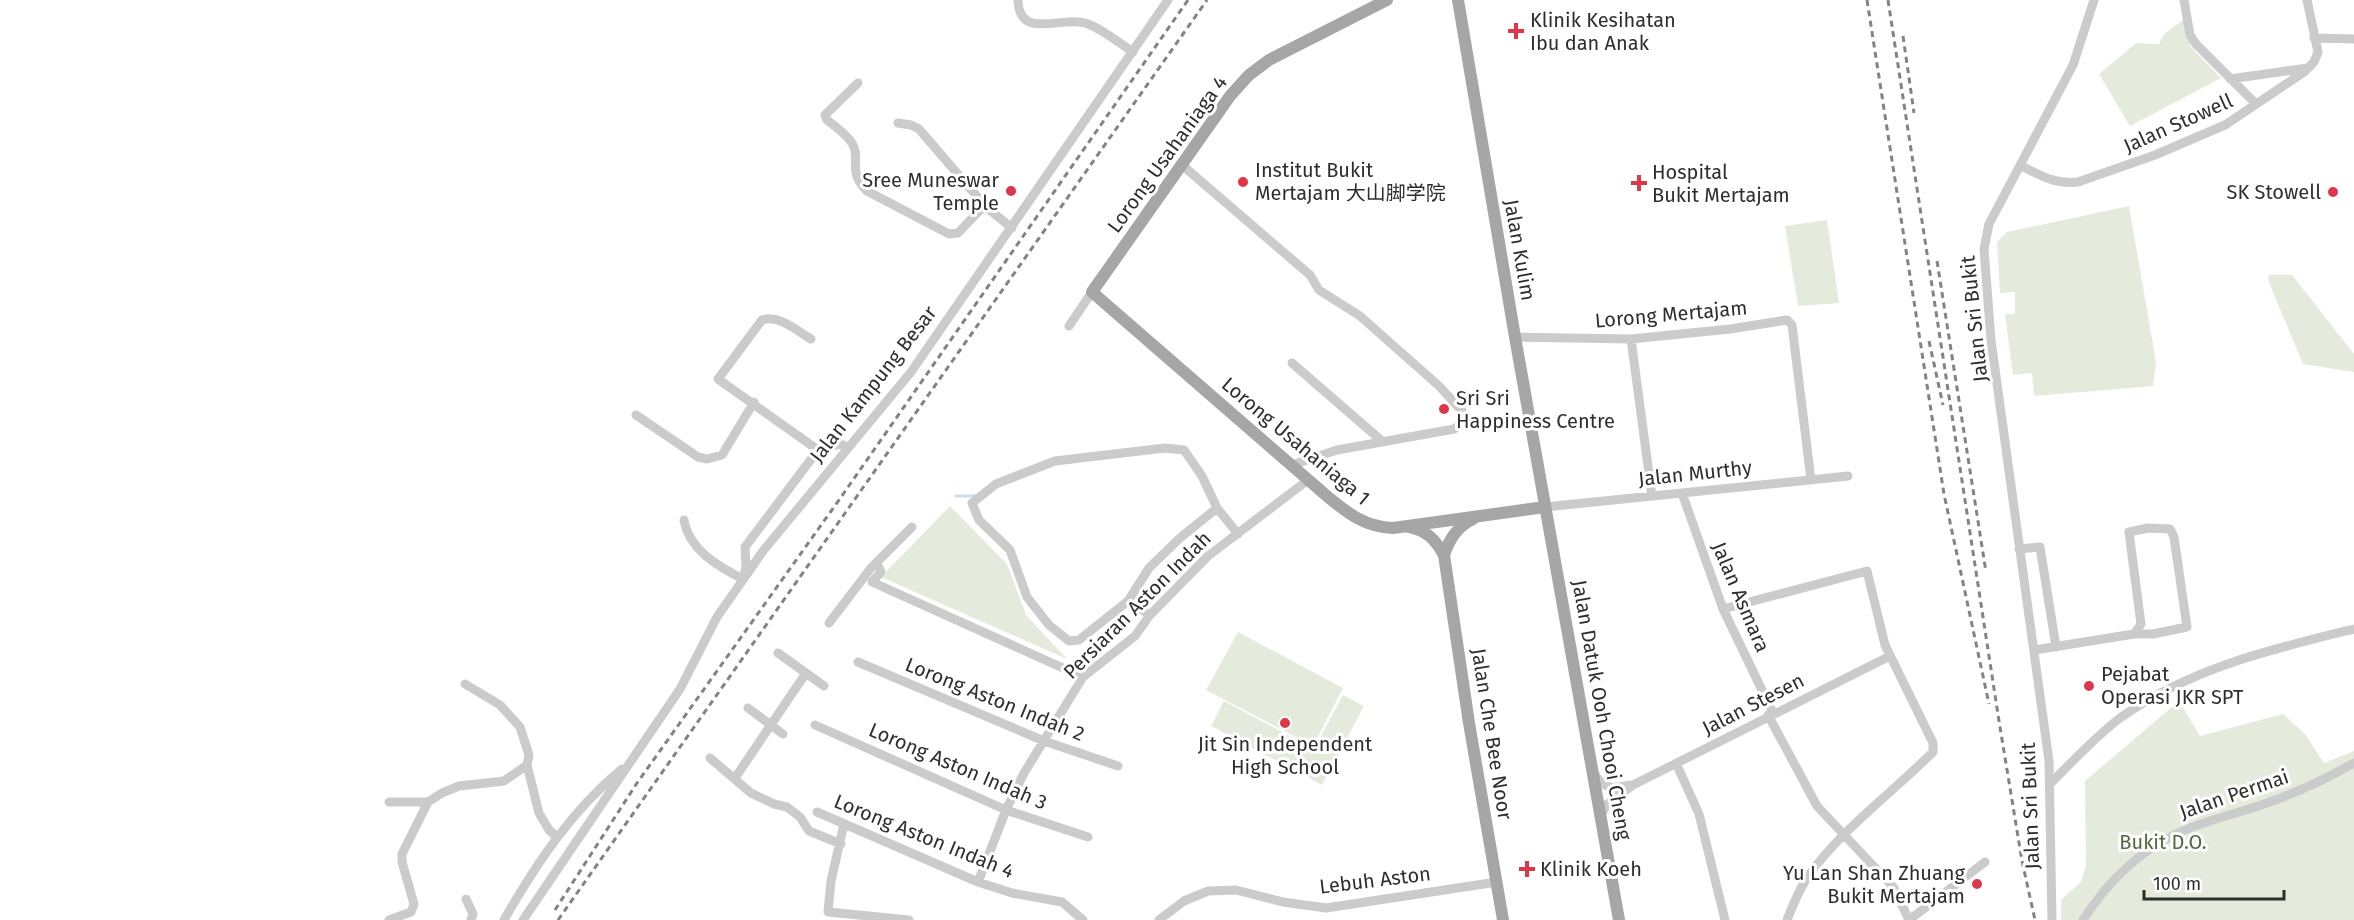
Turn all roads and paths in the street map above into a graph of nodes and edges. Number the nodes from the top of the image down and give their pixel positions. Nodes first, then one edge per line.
1 (1018, 0) edge
2 (1168, 0) edge
3 (1387, 0) edge
4 (2094, 0) edge
5 (2184, 0) edge
6 (2307, 0) edge
7 (1457, 3) edge
8 (2314, 38) junction
9 (2354, 39) edge
10 (1133, 52) junction
11 (2309, 68) junction
12 (2230, 79) junction
13 (858, 83) dead end
14 (2256, 104) junction
15 (898, 123) dead end
16 (1182, 165) junction
17 (2020, 165) junction
18 (987, 208) junction
19 (1012, 228) junction
20 (1092, 292) junction
21 (1069, 326) dead end
22 (1515, 337) junction
23 (811, 339) dead end
24 (1631, 339) junction
25 (1292, 363) dead end
26 (754, 402) junction
27 (636, 415) dead end
28 (1383, 442) junction
29 (849, 447) junction
30 (818, 450) junction
31 (1292, 465) junction
32 (1848, 476) dead end
33 (1308, 480) junction
34 (1811, 480) junction
35 (1682, 493) junction
36 (1652, 496) junction
37 (1545, 507) junction
38 (1217, 508) junction
39 (1482, 515) junction
40 (684, 520) dead end
41 (1405, 526) junction
42 (912, 527) dead end
43 (1238, 534) junction
44 (2019, 549) junction
45 (1444, 555) junction
46 (877, 563) junction
47 (743, 579) junction
48 (1128, 601) junction
49 (1723, 609) junction
50 (1150, 615) junction
51 (829, 623) dead end
52 (2354, 629) edge
53 (2134, 633) junction
54 (2056, 647) junction
55 (2034, 650) junction
56 (778, 653) dead end
57 (1890, 656) junction
58 (858, 662) dead end
59 (806, 673) junction
60 (1083, 677) junction
61 (465, 684) dead end
62 (824, 686) dead end
63 (748, 708) dead end
64 (1771, 714) junction
65 (770, 724) junction
66 (815, 725) dead end
67 (783, 734) dead end
68 (1044, 741) junction
69 (710, 758) dead end
70 (630, 762) junction
71 (1676, 763) junction
72 (2354, 763) edge
73 (527, 765) junction
74 (1118, 766) dead end
75 (1593, 772) junction
76 (735, 778) junction
77 (2050, 784) junction
78 (1633, 785) junction
79 (389, 802) dead end
80 (428, 802) junction
81 (1006, 810) junction
82 (817, 812) dead end
83 (1601, 816) junction
84 (844, 824) junction
85 (1844, 836) junction
86 (557, 837) junction
87 (1088, 837) dead end
88 (841, 844) junction
89 (1985, 862) dead end
90 (978, 882) junction
91 (1497, 882) junction
92 (466, 899) dead end
93 (850, 918) edge
94 (1077, 918) edge
95 (389, 920) edge
96 (471, 920) edge
97 (504, 920) edge
98 (523, 920) edge
99 (909, 920) edge
100 (1159, 920) edge
101 (1503, 920) edge
102 (1619, 920) edge
103 (1725, 920) edge
104 (1787, 920) edge
105 (1909, 920) edge
106 (2052, 920) edge
107 (2083, 920) edge

1 - 10 street
2 - 10 street, Jalan Kampung Besar
3 - 16 main road, Lorong Usahaniaga 4
4 - 17 street, Jalan Sri Bukit
5 - 12 street
6 - 8 street
7 - 22 main road, Jalan Kulim
8 - 9 street
8 - 11 street
10 - 19 street, Jalan Kampung Besar
11 - 12 street
11 - 14 street, Jalan Stowell
12 - 14 street
13 - 18 street
14 - 17 street, Jalan Stowell
15 - 18 street
16 - 20 main road, Lorong Usahaniaga 4
16 - 28 street
17 - 44 street, Jalan Sri Bukit
18 - 19 street
19 - 29 street, Jalan Kampung Besar
20 - 21 street, Lorong Usahaniaga 4
20 - 31 main road, Lorong Usahaniaga 1
22 - 24 street, Lorong Mertajam
22 - 37 main road, Jalan Kulim
23 - 26 street
24 - 34 street, Lorong Mertajam
24 - 36 street
25 - 28 street
26 - 27 street
26 - 30 street
28 - 31 street
29 - 30 street
29 - 47 street, Jalan Kampung Besar
30 - 47 street
31 - 33 main road, Lorong Usahaniaga 1
32 - 34 street, Jalan Murthy
33 - 41 main road, Lorong Usahaniaga 1
33 - 43 street, Persiaran Aston Indah
34 - 35 street, Jalan Murthy
35 - 36 street, Jalan Murthy
35 - 49 street, Jalan Asmara
36 - 37 street, Jalan Murthy
37 - 39 main road, Lorong Usahaniaga 1
37 - 75 main road, Jalan Datuk Ooh Chooi Cheng
38 - 43 street
38 - 48 street
38 - 48 street
39 - 41 main road, Lorong Usahaniaga 1
39 - 45 main road
40 - 47 street
41 - 45 main road
42 - 46 street
43 - 50 street, Persiaran Aston Indah
44 - 54 street
44 - 55 street, Jalan Sri Bukit
45 - 91 main road, Jalan Che Bee Noor
46 - 51 street
46 - 60 street
47 - 70 street, Jalan Kampung Besar
48 - 50 street
49 - 57 street
49 - 64 street, Jalan Asmara
50 - 60 street, Persiaran Aston Indah
52 - 77 street
53 - 53 street
53 - 54 street
54 - 55 street
55 - 77 street, Jalan Sri Bukit
56 - 59 street
57 - 64 street, Jalan Stesen
57 - 85 street
58 - 68 street, Lorong Aston Indah 2
59 - 62 street
59 - 65 street
60 - 68 street, Persiaran Aston Indah
61 - 73 street
63 - 65 street
64 - 71 street, Jalan Stesen
64 - 85 street, Jalan Asmara
65 - 67 street
65 - 76 street
66 - 81 street, Lorong Aston Indah 3
68 - 74 street, Lorong Aston Indah 2
68 - 81 street, Persiaran Aston Indah
69 - 76 street
70 - 86 street, Jalan Kampung Besar
70 - 98 street, Jalan Kampung Besar
71 - 78 street, Jalan Stesen
71 - 103 street
72 - 107 street, Jalan Permai
73 - 80 street
73 - 86 street
75 - 78 street, Jalan Stesen
75 - 83 main road, Jalan Datuk Ooh Chooi Cheng
76 - 88 street
77 - 106 street, Jalan Sri Bukit
78 - 83 street, Jalan Stesen
79 - 80 street
80 - 95 street
81 - 87 street, Lorong Aston Indah 3
81 - 90 street, Persiaran Aston Indah
82 - 84 street, Lorong Aston Indah 4
83 - 102 main road, Jalan Datuk Ooh Chooi Cheng
84 - 88 street
84 - 90 street, Lorong Aston Indah 4
85 - 104 street
85 - 105 street, Jalan Asmara
86 - 97 street, Jalan Kampung Besar
88 - 93 street
89 - 105 street
90 - 94 street, Lorong Aston Indah 4
91 - 100 street, Lebuh Aston
91 - 101 main road, Jalan Che Bee Noor
92 - 96 street
93 - 99 street

